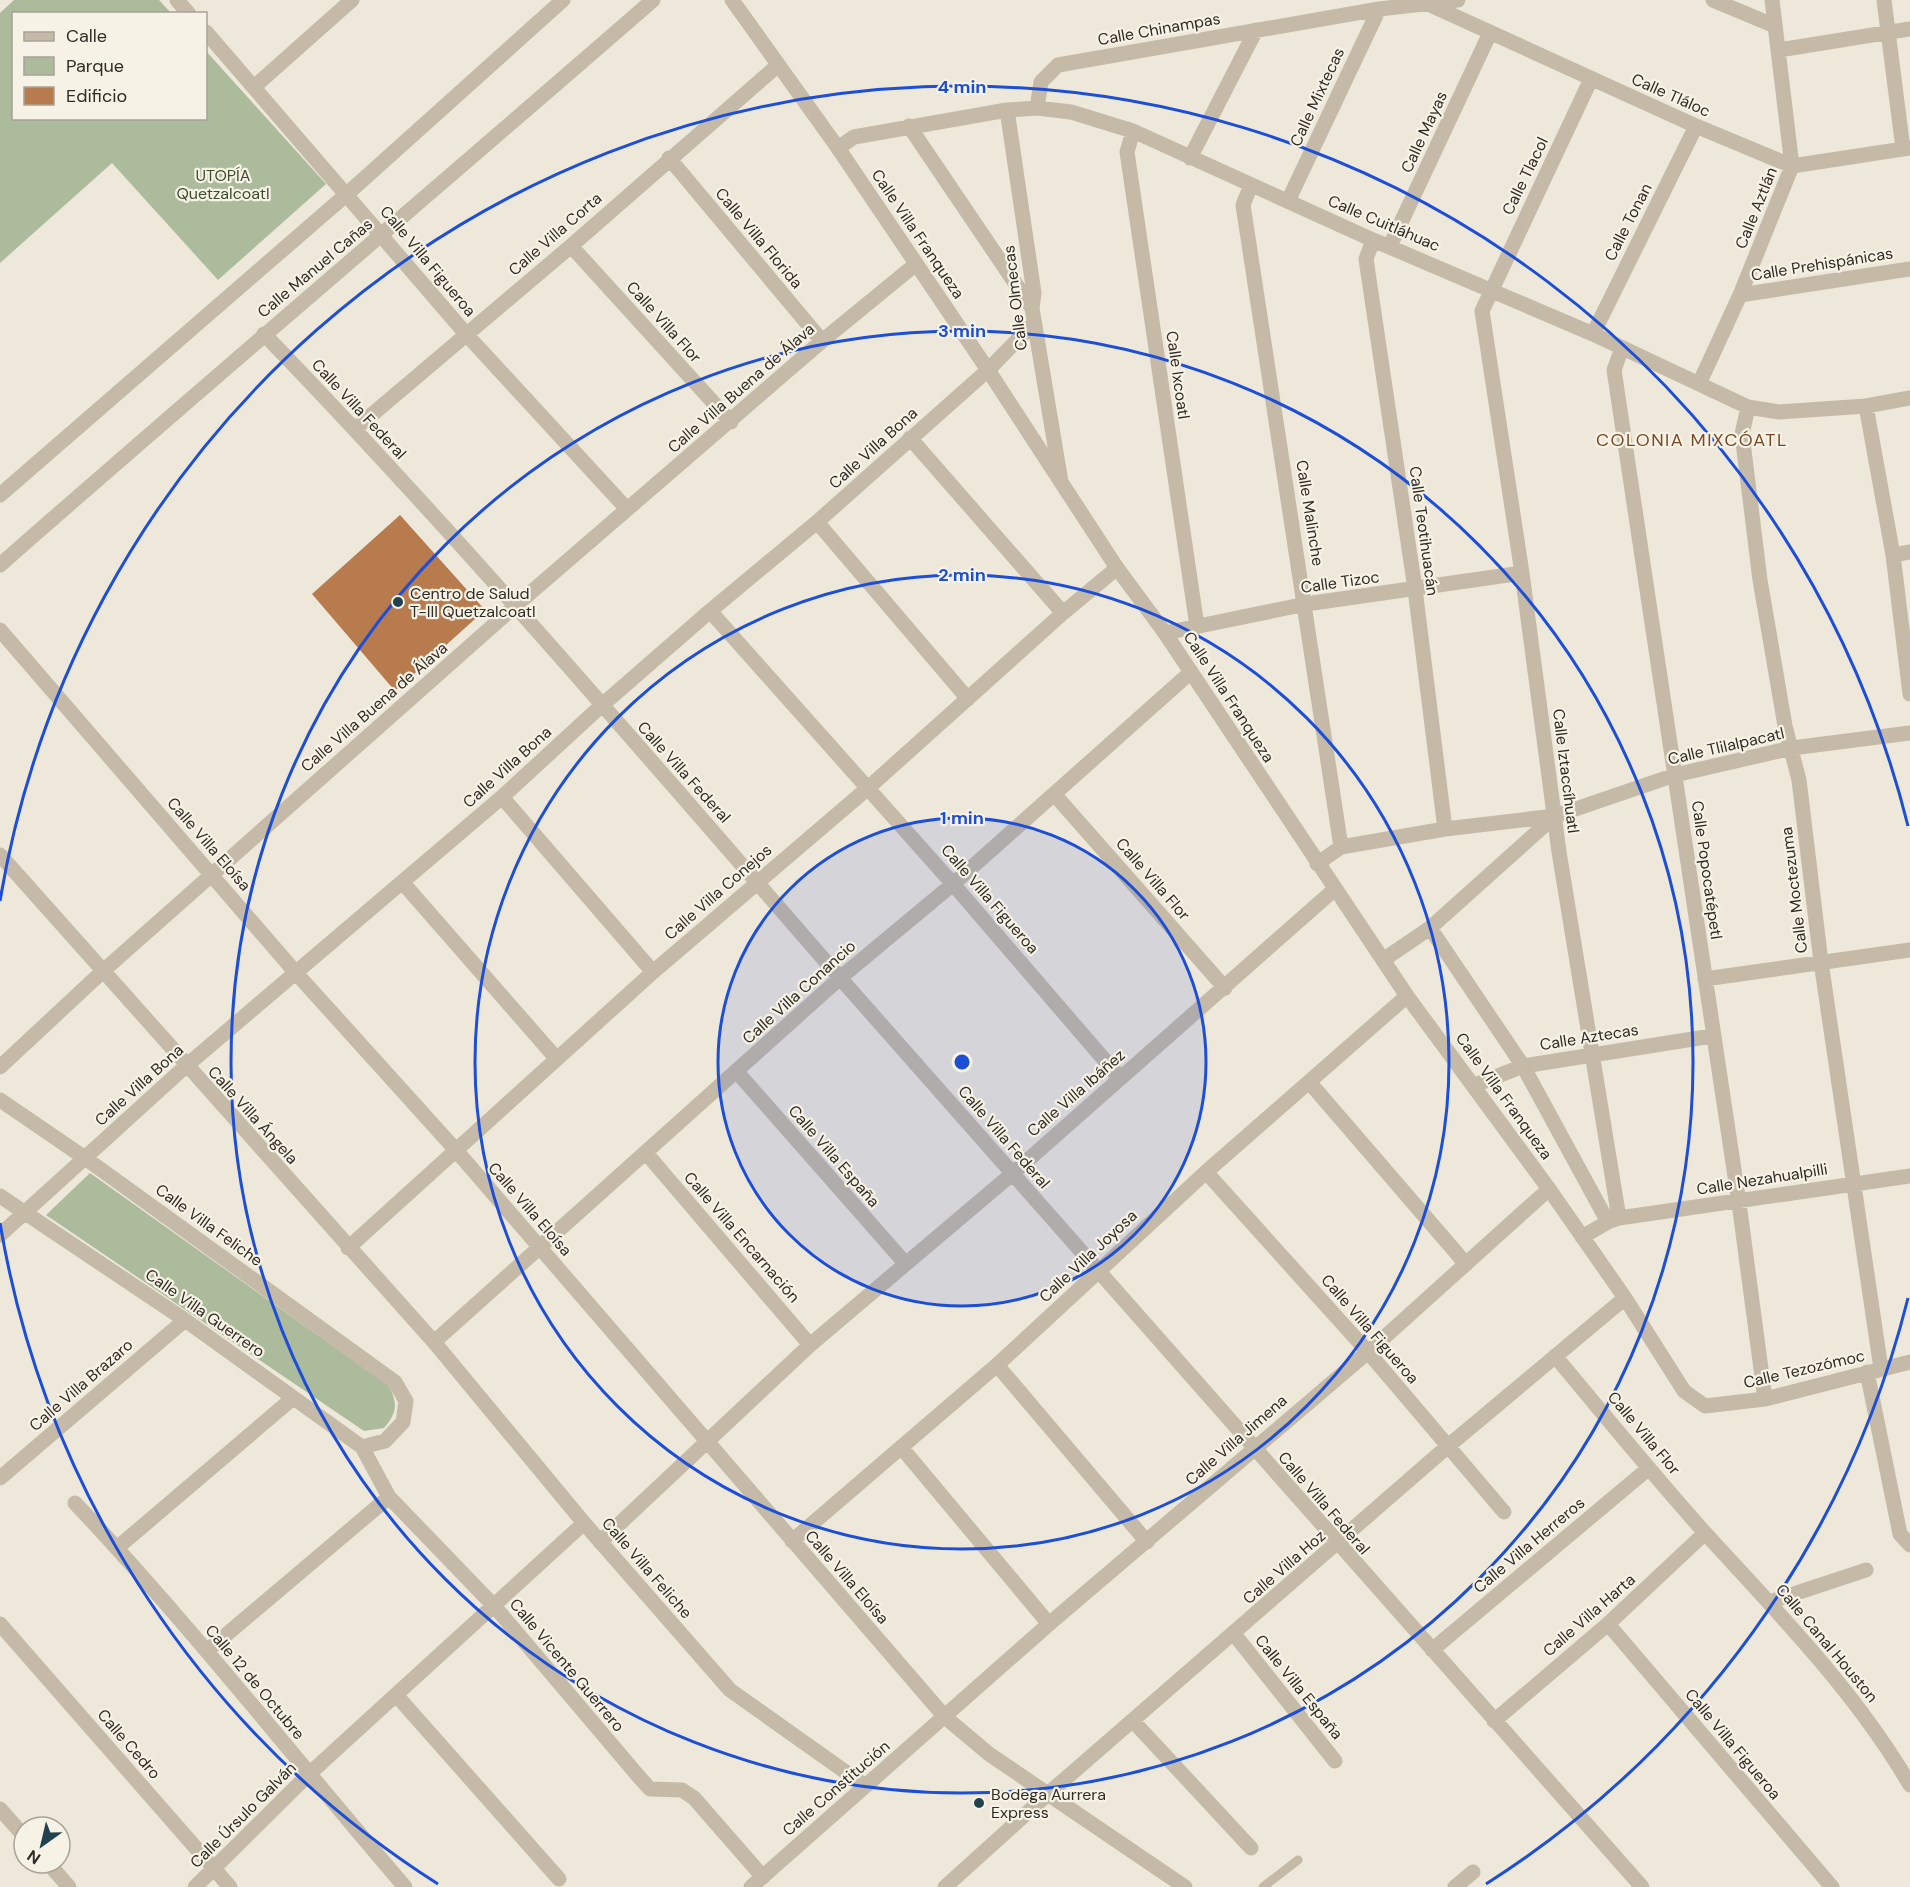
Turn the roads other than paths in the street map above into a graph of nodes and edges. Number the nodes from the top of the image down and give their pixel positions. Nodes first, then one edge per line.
1 (177, 0) edge
2 (352, 0) edge
3 (563, 0) edge
4 (653, 0) edge
5 (732, 0) edge
6 (1458, 0) edge
7 (1713, 0) edge
8 (1772, 0) edge
9 (1884, 0) edge
10 (1428, 4) junction
11 (1379, 9) junction
12 (187, 12) edge
13 (1775, 26) junction
14 (1910, 29) edge
15 (1256, 30) junction
16 (1889, 32) junction
17 (207, 33) edge
18 (1490, 33) junction
19 (1779, 50) junction
20 (777, 66) junction
21 (1591, 79) junction
22 (254, 87) junction
23 (1037, 108) junction
24 (1007, 110) junction
25 (909, 126) junction
26 (1696, 126) junction
27 (1133, 131) junction
28 (838, 148) junction
29 (1906, 149) edge
30 (669, 158) junction
31 (1190, 158) junction
32 (1792, 166) junction
33 (1251, 185) junction
34 (347, 194) junction
35 (1288, 201) junction
36 (383, 235) junction
37 (1373, 240) junction
38 (571, 246) junction
39 (1390, 246) junction
40 (916, 264) junction
41 (1910, 269) edge
42 (1490, 288) junction
43 (1740, 295) junction
44 (1033, 316) junction
45 (264, 334) junction
46 (466, 334) junction
47 (1593, 334) junction
48 (822, 341) junction
49 (1622, 348) junction
50 (988, 370) junction
51 (1699, 384) junction
52 (1910, 398) edge
53 (1866, 406) junction
54 (1748, 407) junction
55 (731, 422) junction
56 (355, 429) junction
57 (910, 438) junction
58 (1061, 482) junction
59 (0, 495) edge
60 (627, 509) junction
61 (817, 522) junction
62 (1910, 552) edge
63 (1893, 555) junction
64 (0, 565) edge
65 (1117, 568) junction
66 (1522, 573) junction
67 (1414, 589) junction
68 (1306, 604) junction
69 (514, 607) junction
70 (710, 611) junction
71 (1063, 613) junction
72 (1197, 626) junction
73 (0, 630) edge
74 (1165, 633) junction
75 (1191, 672) junction
76 (1910, 694) edge
77 (968, 699) junction
78 (601, 706) junction
79 (1910, 733) edge
80 (1792, 748) junction
81 (1675, 775) junction
82 (868, 788) junction
83 (1054, 794) junction
84 (502, 797) junction
85 (1555, 816) junction
86 (1445, 829) junction
87 (1341, 847) junction
88 (0, 855) edge
89 (1317, 864) junction
90 (212, 875) junction
91 (758, 882) junction
92 (402, 883) junction
93 (953, 884) junction
94 (1335, 889) junction
95 (1430, 928) junction
96 (1910, 950) edge
97 (1383, 960) junction
98 (1821, 962) junction
99 (103, 971) junction
100 (653, 972) junction
101 (296, 973) junction
102 (840, 978) junction
103 (1705, 979) junction
104 (1225, 988) junction
105 (1407, 996) junction
106 (1712, 1036) junction
107 (1593, 1055) junction
108 (556, 1059) junction
109 (2, 1062) edge
110 (186, 1066) junction
111 (1523, 1066) junction
112 (737, 1072) junction
113 (1120, 1078) junction
114 (1310, 1083) junction
115 (1475, 1084) junction
116 (0, 1100) edge
117 (454, 1148) junction
118 (646, 1153) junction
119 (85, 1158) junction
120 (1206, 1172) junction
121 (1012, 1174) junction
122 (1910, 1176) edge
123 (1855, 1182) junction
124 (1549, 1189) junction
125 (0, 1196) edge
126 (1739, 1203) junction
127 (25, 1212) junction
128 (1613, 1220) junction
129 (0, 1235) edge
130 (1582, 1237) junction
131 (348, 1248) junction
132 (539, 1248) junction
133 (905, 1263) junction
134 (1466, 1264) junction
135 (1098, 1271) junction
136 (1625, 1298) junction
137 (185, 1320) junction
138 (434, 1342) junction
139 (810, 1345) junction
140 (1368, 1352) junction
141 (1556, 1356) junction
142 (1910, 1362) edge
143 (997, 1365) junction
144 (1874, 1371) junction
145 (293, 1398) junction
146 (1766, 1399) junction
147 (1705, 1406) joint
148 (708, 1444) junction
149 (1447, 1446) junction
150 (362, 1447) junction
151 (901, 1447) junction
152 (1252, 1448) junction
153 (1649, 1468) junction
154 (0, 1478) edge
155 (389, 1497) junction
156 (75, 1503) dead end
157 (1504, 1512) dead end
158 (584, 1523) junction
159 (1705, 1533) junction
160 (792, 1541) junction
161 (600, 1542) junction
162 (1147, 1542) junction
163 (1337, 1544) junction
164 (1910, 1545) edge
165 (117, 1548) junction
166 (1866, 1570) dead end
167 (1769, 1602) junction
168 (495, 1607) junction
169 (0, 1624) edge
170 (1049, 1624) junction
171 (1608, 1624) junction
172 (1234, 1634) junction
173 (1432, 1650) junction
174 (207, 1651) junction
175 (397, 1696) junction
176 (945, 1717) junction
177 (1133, 1721) junction
178 (1494, 1721) junction
179 (1335, 1761) dead end
180 (308, 1775) junction
181 (864, 1785) junction
182 (1910, 1785) edge
183 (1049, 1793) junction
184 (0, 1809) edge
185 (12, 1822) edge
186 (1251, 1848) dead end
187 (1298, 1860) dead end
188 (214, 1869) junction
189 (1473, 1872) dead end
190 (58, 1875) edge
191 (763, 1876) junction
192 (559, 1879) dead end
193 (947, 1886) edge
194 (69, 1887) edge
195 (195, 1887) edge
196 (230, 1887) edge
197 (405, 1887) edge
198 (751, 1887) edge
199 (1185, 1887) edge
200 (1263, 1887) edge
201 (1455, 1887) edge
202 (1642, 1887) edge
203 (1832, 1887) edge

1 - 12 street
2 - 22 street
3 - 34 street, Calle Manuel Cañas
4 - 36 street, Calle Manuel Cañas
5 - 20 street, Calle Villa Franqueza
6 - 10 street, Calle Chinampas
7 - 13 street
8 - 13 street, Calle Aztlán
9 - 16 street
10 - 11 street, Calle Chinampas
10 - 18 street, Calle Tláloc
11 - 15 street, Calle Chinampas
11 - 35 street, Calle Mixtecas
13 - 19 street, Calle Aztlán
14 - 16 street
15 - 23 street, Calle Chinampas
15 - 31 street
16 - 19 street
16 - 29 street
17 - 22 street, Calle Villa Figueroa
18 - 21 street, Calle Tláloc
18 - 39 street, Calle Mayas
19 - 32 street, Calle Aztlán
20 - 28 street, Calle Villa Franqueza
20 - 30 street, Calle Villa Corta
21 - 26 street, Calle Tláloc
21 - 42 street, Calle Tlacol
22 - 34 street, Calle Villa Figueroa
23 - 24 street, Calle Cuitláhuac
23 - 27 street, Calle Cuitláhuac
24 - 25 street, Calle Cuitláhuac
24 - 44 street, Calle Olmecas
25 - 28 street, Calle Cuitláhuac
25 - 44 street
26 - 32 street, Calle Tláloc
26 - 47 street, Calle Tonan
27 - 31 street, Calle Cuitláhuac
27 - 72 street, Calle Ixcoatl
28 - 40 street, Calle Villa Franqueza
29 - 32 street
30 - 38 street, Calle Villa Corta
30 - 48 street, Calle Villa Florida
31 - 33 street, Calle Cuitláhuac
32 - 43 street, Calle Aztlán
33 - 35 street, Calle Cuitláhuac
33 - 68 street, Calle Malinche
34 - 36 street, Calle Villa Figueroa
34 - 59 street, Calle Manuel Cañas
35 - 37 street, Calle Cuitláhuac
36 - 45 street, Calle Manuel Cañas
36 - 46 street, Calle Villa Figueroa
37 - 39 street, Calle Cuitláhuac
37 - 67 street, Calle Teotihuacán
38 - 46 street, Calle Villa Corta
38 - 55 street, Calle Villa Flor
39 - 42 street, Calle Cuitláhuac
40 - 48 street, Calle Villa Buena de Álava
40 - 50 street, Calle Villa Franqueza
41 - 43 street, Calle Prehispánicas
42 - 47 street, Calle Cuitláhuac
42 - 66 street, Calle Iztaccíhuatl
43 - 51 street, Calle Aztlán
44 - 50 street, Calle Villa Bona
44 - 58 street, Calle Olmecas
45 - 56 street, Calle Villa Federal
45 - 64 street, Calle Manuel Cañas
46 - 56 street, Calle Villa Corta
46 - 60 street, Calle Villa Figueroa
47 - 49 street, Calle Cuitláhuac
48 - 55 street, Calle Villa Buena de Álava
49 - 51 street, Calle Cuitláhuac
49 - 81 street, Calle Popocatépetl
50 - 57 street, Calle Villa Bona
50 - 58 street, Calle Villa Franqueza
51 - 54 street, Calle Cuitláhuac
52 - 53 street, Calle Cuitláhuac
53 - 54 street, Calle Cuitláhuac
53 - 63 street
54 - 80 street, Calle Moctezuma
55 - 60 street, Calle Villa Buena de Álava
56 - 69 street, Calle Villa Federal
57 - 61 street, Calle Villa Bona
57 - 71 street
58 - 65 street, Calle Villa Franqueza
60 - 69 street, Calle Villa Buena de Álava
61 - 70 street, Calle Villa Bona
61 - 77 street
62 - 63 street
63 - 76 street
65 - 71 street, Calle Villa Conejos
65 - 74 street, Calle Villa Franqueza
66 - 67 street, Calle Tizoc
66 - 85 street, Calle Iztaccíhuatl
67 - 68 street, Calle Tizoc
67 - 86 street, Calle Teotihuacán
68 - 72 street, Calle Tizoc
68 - 87 street, Calle Malinche
69 - 78 street, Calle Villa Federal
69 - 90 street, Calle Villa Buena de Álava
70 - 78 street, Calle Villa Bona
70 - 82 street, Calle Villa Figueroa
71 - 77 street, Calle Villa Conejos
72 - 74 street, Calle Tizoc
73 - 90 street, Calle Villa Eloísa
74 - 75 street, Calle Villa Franqueza
75 - 83 street, Calle Villa Conancio
75 - 89 street, Calle Villa Franqueza
77 - 82 street, Calle Villa Conejos
78 - 84 street, Calle Villa Bona
78 - 91 street, Calle Villa Federal
79 - 80 street, Calle Tlilalpacatl
80 - 81 street, Calle Tlilalpacatl
80 - 98 street, Calle Moctezuma
81 - 85 street, Calle Tlilalpacatl
81 - 103 street, Calle Popocatépetl
82 - 91 street, Calle Villa Conejos
82 - 93 street, Calle Villa Figueroa
83 - 93 street, Calle Villa Conancio
83 - 104 street, Calle Villa Flor
84 - 92 street, Calle Villa Bona
84 - 100 street
85 - 86 street, Calle Tlilalpacatl
85 - 95 street, Calle Tlilalpacatl
85 - 107 street, Calle Iztaccíhuatl
86 - 87 street, Calle Tlilalpacatl
87 - 89 street, Calle Tlilalpacatl
88 - 99 street, Calle Villa Ángela
89 - 94 street, Calle Villa Franqueza
90 - 99 street, Calle Villa Buena de Álava
90 - 101 street, Calle Villa Eloísa
91 - 100 street, Calle Villa Conejos
91 - 102 street, Calle Villa Federal
92 - 101 street, Calle Villa Bona
92 - 108 street
93 - 102 street, Calle Villa Conancio
93 - 113 street, Calle Villa Figueroa
94 - 97 street, Calle Villa Franqueza
94 - 104 street, Calle Villa Ibáñez
95 - 97 street, Calle Tlilalpacatl
95 - 111 street
96 - 98 street
97 - 105 street, Calle Villa Franqueza
98 - 103 street
98 - 123 street, Calle Moctezuma
99 - 109 street, Calle Villa Buena de Álava
99 - 110 street, Calle Villa Ángela
100 - 108 street, Calle Villa Conejos
101 - 110 street, Calle Villa Bona
101 - 117 street, Calle Villa Eloísa
102 - 112 street, Calle Villa Conancio
102 - 121 street, Calle Villa Federal
103 - 106 street, Calle Popocatépetl
104 - 113 street, Calle Villa Ibáñez
105 - 114 street, Calle Villa Joyosa
105 - 115 street, Calle Villa Franqueza
106 - 107 street, Calle Aztecas
106 - 126 street, Calle Popocatépetl
107 - 111 street, Calle Aztecas
107 - 128 street, Calle Iztaccíhuatl
108 - 117 street, Calle Villa Conejos
110 - 119 street, Calle Villa Bona
110 - 131 street, Calle Villa Ángela
111 - 115 street, Calle Aztecas
111 - 128 street
112 - 118 street, Calle Villa Conancio
112 - 133 street, Calle Villa España
113 - 121 street, Calle Villa Ibáñez
114 - 120 street, Calle Villa Joyosa
114 - 134 street
115 - 124 street, Calle Villa Franqueza
116 - 119 street, Calle Villa Feliche
117 - 131 street, Calle Villa Conejos
117 - 132 street, Calle Villa Eloísa
118 - 132 street, Calle Villa Conancio
118 - 139 street, Calle Villa Encarnación
119 - 127 street, Calle Villa Bona
119 - 150 street, Calle Villa Feliche
120 - 135 street, Calle Villa Joyosa
120 - 140 street, Calle Villa Figueroa
121 - 133 street, Calle Villa Ibáñez
121 - 135 street, Calle Villa Federal
122 - 123 street, Calle Nezahualpilli
123 - 126 street, Calle Nezahualpilli
123 - 144 street, Calle Moctezuma
124 - 130 street, Calle Villa Franqueza
124 - 134 street, Calle Villa Jimena
125 - 127 street
126 - 128 street, Calle Nezahualpilli
126 - 146 street, Calle Popocatépetl
127 - 129 street, Calle Villa Bona
127 - 137 street, Calle Villa Guerrero
128 - 130 street
130 - 136 street, Calle Villa Franqueza
131 - 138 street, Calle Villa Ángela
132 - 138 street, Calle Villa Conancio
132 - 148 street, Calle Villa Eloísa
133 - 139 street, Calle Villa Ibáñez
134 - 140 street, Calle Villa Jimena
135 - 143 street, Calle Villa Joyosa
135 - 152 street, Calle Villa Federal
136 - 141 street, Calle Villa Hoz
136 - 147 street, Calle Villa Franqueza
137 - 145 street, Calle Villa Guerrero
137 - 154 street, Calle Villa Brazaro
138 - 158 street, Calle Villa Feliche
139 - 148 street, Calle Villa Ibáñez
140 - 149 street, Calle Villa Figueroa
140 - 152 street, Calle Villa Jimena
141 - 149 street, Calle Villa Hoz
141 - 153 street, Calle Villa Flor
142 - 144 street, Calle Tezozómoc
143 - 151 street, Calle Villa Joyosa
143 - 162 street
144 - 146 street, Calle Tezozómoc
144 - 164 street, Calle Moctezuma
145 - 150 street, Calle Villa Guerrero
145 - 165 street
146 - 147 street, Calle Tezozómoc
148 - 160 street, Calle Villa Eloísa
148 - 161 street
149 - 157 street, Calle Villa Figueroa
149 - 163 street, Calle Villa Hoz
150 - 155 street, Calle Vicente Guerrero
151 - 160 street, Calle Villa Joyosa
151 - 170 street
152 - 162 street, Calle Villa Jimena
152 - 163 street, Calle Villa Federal
153 - 159 street, Calle Villa Flor
153 - 173 street, Calle Villa Herreros
155 - 168 street, Calle Vicente Guerrero
155 - 174 street
156 - 165 street, Calle 12 de Octubre
158 - 161 street, Calle Villa Feliche
158 - 168 street, Calle Úrsulo Galván
159 - 167 street, Calle Canal Houston
159 - 171 street, Calle Villa Harta
160 - 176 street, Calle Villa Eloísa
161 - 181 street, Calle Villa Feliche
162 - 170 street, Calle Villa Jimena
163 - 172 street, Calle Villa Hoz
163 - 173 street, Calle Villa Federal
165 - 174 street, Calle 12 de Octubre
166 - 167 street
167 - 182 street, Calle Canal Houston
168 - 175 street, Calle Úrsulo Galván
168 - 191 street, Calle Vicente Guerrero
169 - 188 street, Calle Cedro
170 - 176 street, Calle Villa Jimena
171 - 178 street, Calle Villa Harta
171 - 203 street, Calle Villa Figueroa
172 - 177 street, Calle Villa Hoz
172 - 179 street, Calle Villa España
173 - 178 street, Calle Villa Federal
174 - 180 street, Calle 12 de Octubre
175 - 180 street, Calle Úrsulo Galván
175 - 192 street
176 - 181 street, Calle Constitución
176 - 183 street, Calle Villa Eloísa
177 - 183 street, Calle Villa Hoz
177 - 186 street
178 - 202 street, Calle Villa Federal
180 - 188 street, Calle Úrsulo Galván
180 - 197 street, Calle 12 de Octubre
181 - 191 street, Calle Constitución
183 - 193 street, Calle Villa Hoz
183 - 199 street, Calle Villa Eloísa
184 - 185 street
187 - 200 lane
188 - 195 street, Calle Úrsulo Galván
188 - 196 street, Calle Cedro
189 - 201 street
190 - 194 street
191 - 198 street, Calle Constitución

